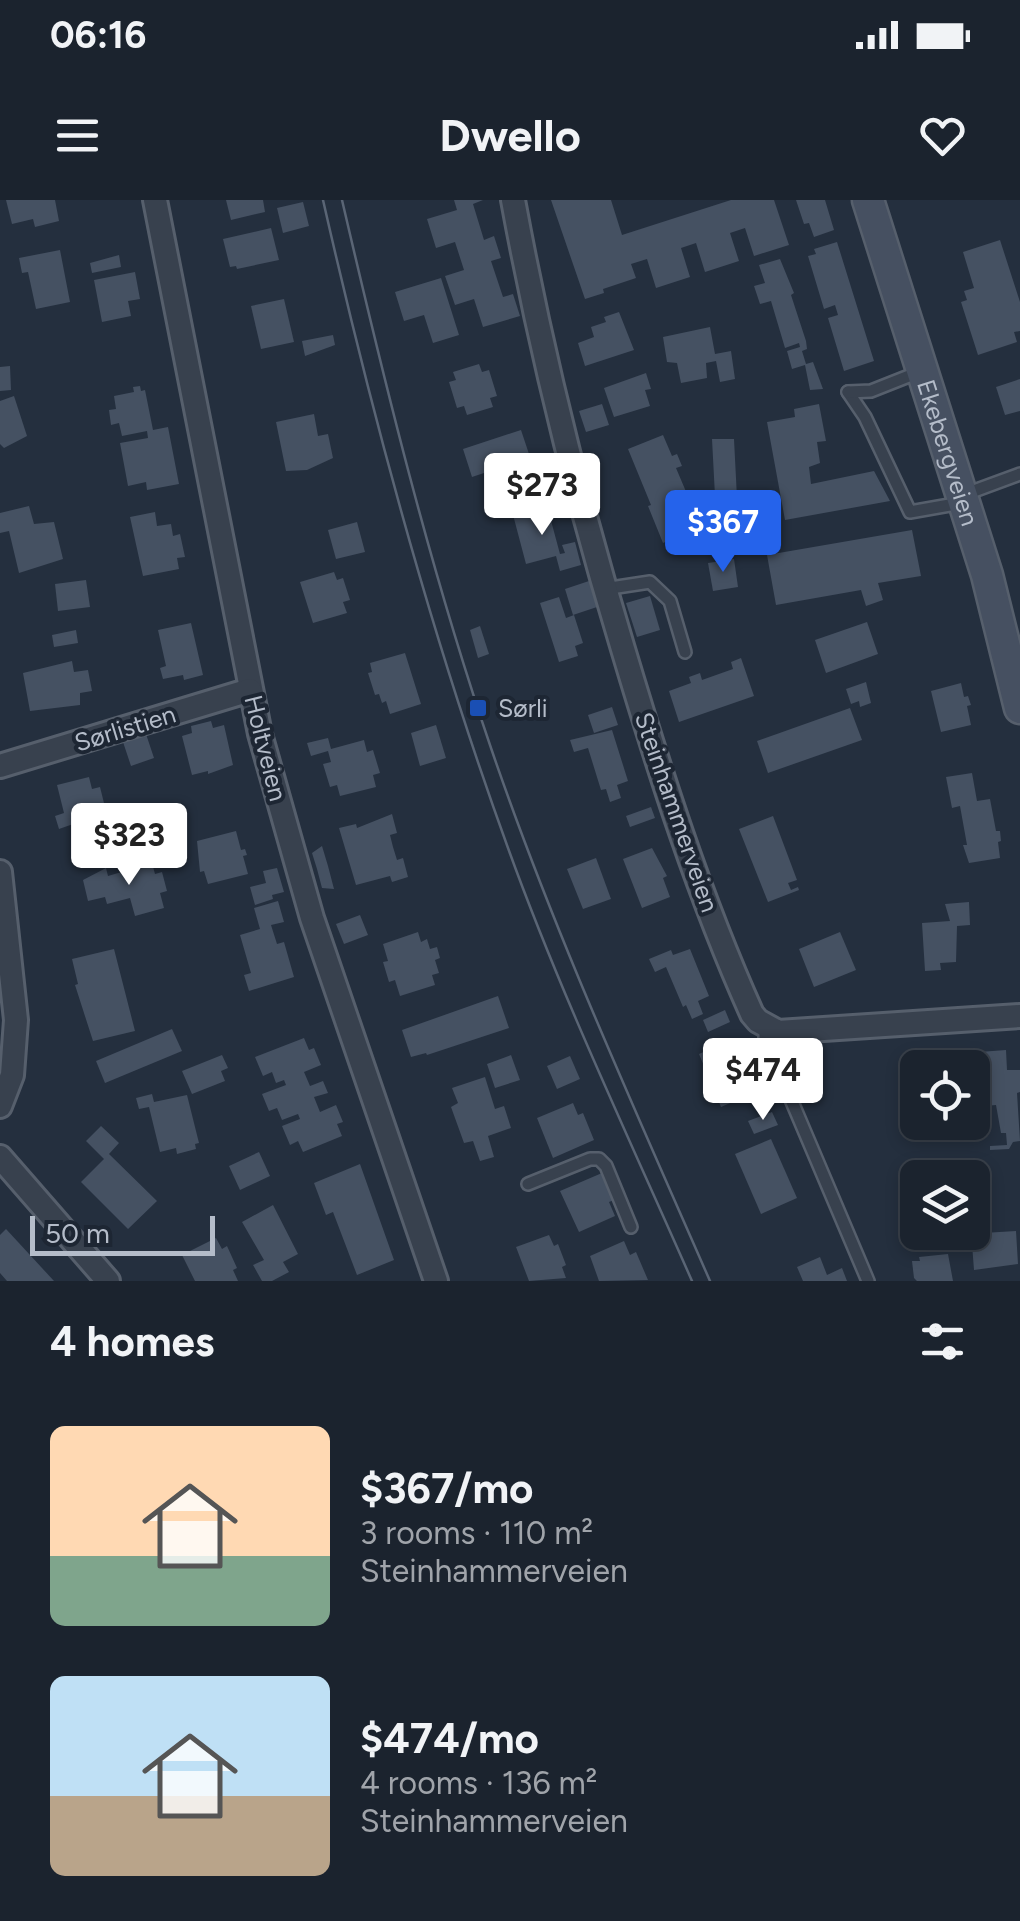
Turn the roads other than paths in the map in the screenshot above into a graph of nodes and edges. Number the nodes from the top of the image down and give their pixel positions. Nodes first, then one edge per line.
1 (155, 200) edge
2 (513, 200) edge
3 (868, 200) edge
4 (922, 370) junction
5 (1020, 474) edge
6 (964, 499) junction
7 (604, 589) junction
8 (686, 652) dead end
9 (1016, 672) edge
10 (250, 690) junction
11 (1020, 708) edge
12 (0, 766) edge
13 (0, 872) edge
14 (1020, 1016) edge
15 (765, 1026) junction
16 (0, 1106) edge
17 (0, 1158) edge
18 (528, 1184) dead end
19 (631, 1227) dead end
20 (108, 1281) edge
21 (436, 1281) edge
22 (868, 1281) edge

1 - 10 street, Holtveien
2 - 7 street, Steinhammerveien
3 - 4 main road, Ekebergveien
4 - 6 main road, Ekebergveien
4 - 6 lane
5 - 6 lane
6 - 9 main road, Ekebergveien
7 - 8 lane
7 - 15 street, Steinhammerveien
9 - 11 main road, Ekebergveien
10 - 12 street, Sørlistien
10 - 21 street, Holtveien
13 - 16 street
14 - 15 street
15 - 22 lane, Steinhammerveien
17 - 20 street
18 - 19 lane

